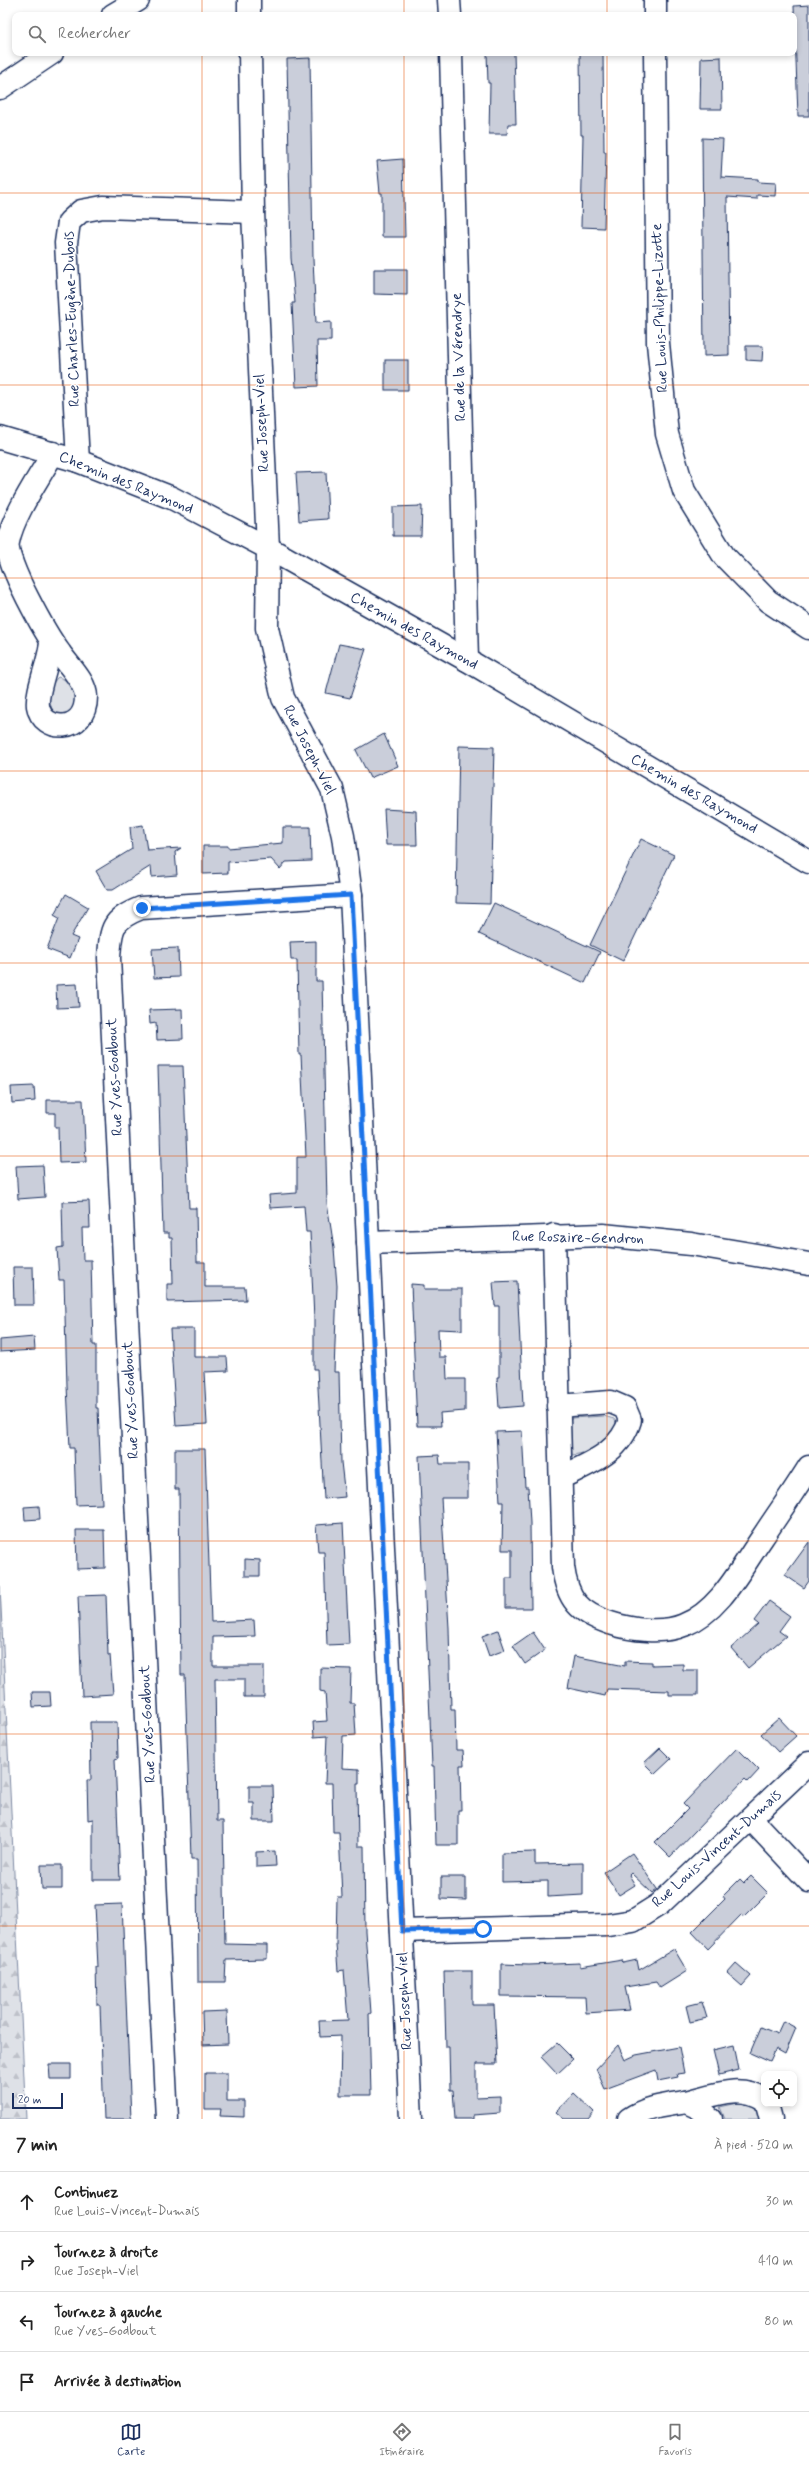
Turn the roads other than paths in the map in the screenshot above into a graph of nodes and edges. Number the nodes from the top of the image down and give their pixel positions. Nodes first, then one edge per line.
1 (138, 0) edge
2 (249, 0) edge
3 (449, 0) edge
4 (655, 0) edge
5 (118, 12) edge
6 (249, 12) edge
7 (450, 12) edge
8 (655, 12) edge
9 (48, 56) edge
10 (250, 56) edge
11 (451, 56) edge
12 (655, 56) edge
13 (0, 88) edge
14 (253, 212) junction
15 (0, 438) edge
16 (52, 453) junction
17 (78, 461) junction
18 (268, 548) junction
19 (809, 628) edge
20 (52, 642) dead end
21 (467, 660) junction
22 (809, 862) edge
23 (351, 895) junction
24 (554, 1235) junction
25 (368, 1243) junction
26 (809, 1264) edge
27 (558, 1406) junction
28 (809, 1467) edge
29 (562, 1477) junction
30 (809, 1764) edge
31 (751, 1819) junction
32 (809, 1881) edge
33 (402, 1931) junction
34 (761, 2097) edge
35 (686, 2102) junction
36 (768, 2107) edge
37 (167, 2119) edge
38 (411, 2119) edge
39 (629, 2119) edge
40 (711, 2119) edge
41 (771, 2119) edge

1 - 5 street
2 - 6 street
3 - 7 street
4 - 8 street
9 - 13 street
10 - 14 street, Rue Joseph-Viel
11 - 21 street, Rue de la Vérendrye
12 - 19 street, Rue Louis-Philippe-Lizotte
14 - 17 street, Rue Charles-Eugène-Dubois
14 - 18 street, Rue Joseph-Viel
15 - 16 street, Chemin des Raymond
16 - 17 street, Chemin des Raymond
16 - 20 street
17 - 18 street, Chemin des Raymond
18 - 21 street, Chemin des Raymond
18 - 23 street, Rue Joseph-Viel
21 - 22 street, Chemin des Raymond
23 - 25 street, Rue Joseph-Viel
23 - 37 street, Rue Yves-Godbout
24 - 25 street, Rue Rosaire-Gendron
24 - 26 street, Rue Rosaire-Gendron
24 - 27 street
25 - 33 street, Rue Joseph-Viel
27 - 29 street
27 - 29 street
28 - 29 street
30 - 31 street, Rue Louis-Vincent-Dumais
31 - 32 street
31 - 33 street, Rue Louis-Vincent-Dumais
33 - 38 street, Rue Joseph-Viel
34 - 35 street
35 - 39 street
35 - 40 street
36 - 41 street

